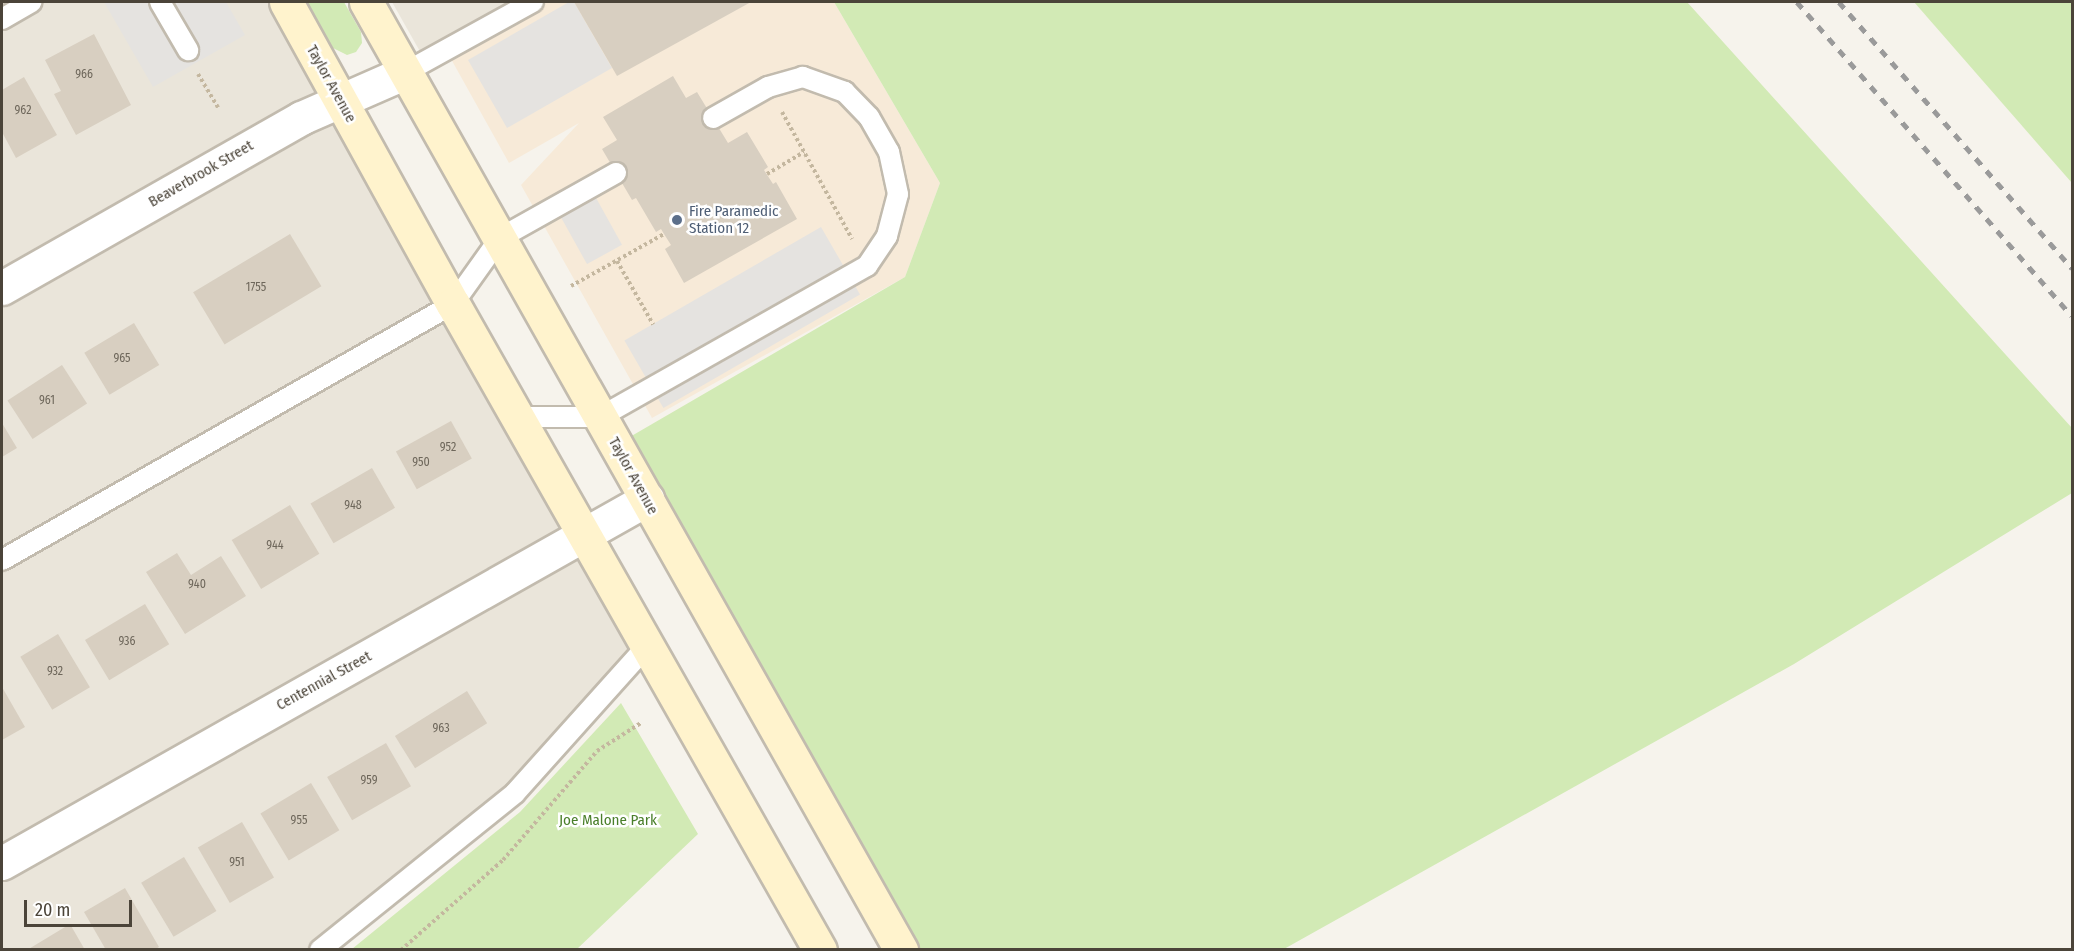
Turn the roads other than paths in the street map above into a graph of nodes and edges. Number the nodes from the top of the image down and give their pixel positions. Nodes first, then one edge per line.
1 (32, 2) edge
2 (160, 2) edge
3 (286, 2) edge
4 (366, 2) edge
5 (533, 2) edge
6 (2, 19) edge
7 (190, 58) road end
8 (406, 72) junction
9 (340, 99) junction
10 (713, 118) dead end
11 (616, 172) dead end
12 (500, 238) junction
13 (2, 288) edge
14 (453, 304) junction
15 (517, 417) junction
16 (600, 417) junction
17 (646, 499) junction
18 (584, 534) junction
19 (2, 560) edge
20 (647, 646) junction
21 (2, 863) edge
22 (813, 947) edge
23 (320, 950) edge
24 (901, 950) edge

1 - 6 lane
2 - 7 lane
3 - 9 main road, Taylor Avenue
4 - 8 main road, Taylor Avenue
5 - 8 lane
8 - 9 street, Beaverbrook Street
8 - 12 main road, Taylor Avenue
9 - 13 street, Beaverbrook Street
9 - 14 main road, Taylor Avenue
10 - 16 lane
11 - 12 lane
12 - 14 lane
12 - 16 main road, Taylor Avenue
14 - 15 main road, Taylor Avenue
14 - 19 lane
15 - 16 lane
15 - 18 main road, Taylor Avenue
16 - 17 main road, Taylor Avenue
17 - 18 street, Centennial Street
17 - 24 main road, Taylor Avenue
18 - 20 main road, Taylor Avenue
18 - 21 street, Centennial Street
20 - 22 main road, Taylor Avenue
20 - 23 lane

